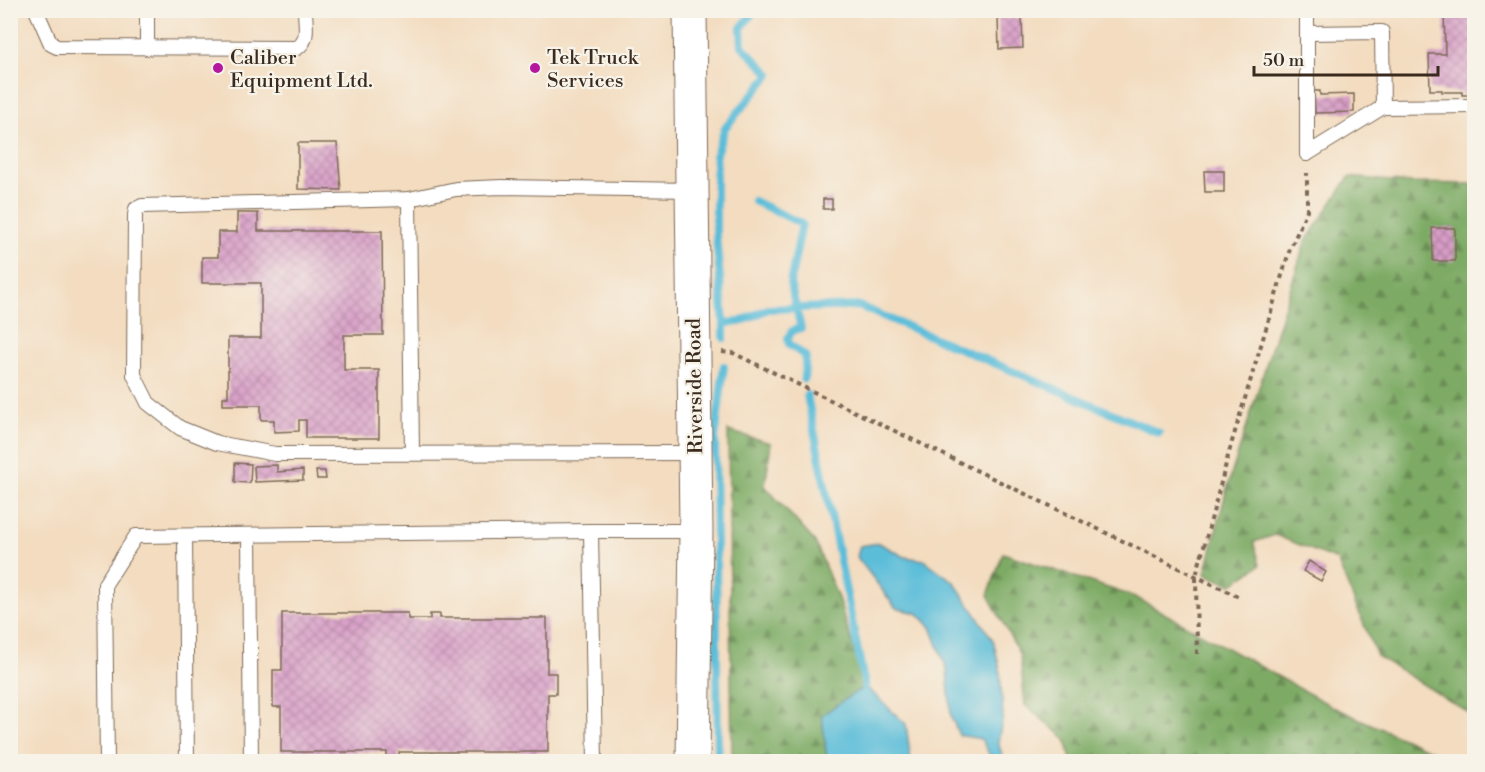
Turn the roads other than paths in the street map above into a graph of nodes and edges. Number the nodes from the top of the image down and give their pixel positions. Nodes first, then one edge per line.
1 (36, 10) edge
2 (147, 10) edge
3 (305, 10) edge
4 (460, 10) edge
5 (514, 10) edge
6 (690, 10) edge
7 (1307, 10) edge
8 (1307, 33) junction
9 (147, 48) junction
10 (1474, 106) edge
11 (1383, 107) junction
12 (693, 190) junction
13 (409, 199) junction
14 (412, 453) junction
15 (695, 453) junction
16 (591, 531) junction
17 (696, 531) junction
18 (249, 535) junction
19 (185, 536) junction
20 (107, 762) edge
21 (187, 762) edge
22 (251, 762) edge
23 (595, 762) edge
24 (693, 762) edge

1 - 9 lane
2 - 9 lane
3 - 9 lane
4 - 5 lane
6 - 12 street, Riverside Road
7 - 8 lane
8 - 11 lane
8 - 11 lane
10 - 11 lane
12 - 13 lane
12 - 15 street, Riverside Road
13 - 14 lane
13 - 14 lane
14 - 15 lane
15 - 17 street, Riverside Road
16 - 17 lane
16 - 18 lane
16 - 23 lane
17 - 24 street, Riverside Road
18 - 19 lane
18 - 22 lane
19 - 20 lane
19 - 21 lane

